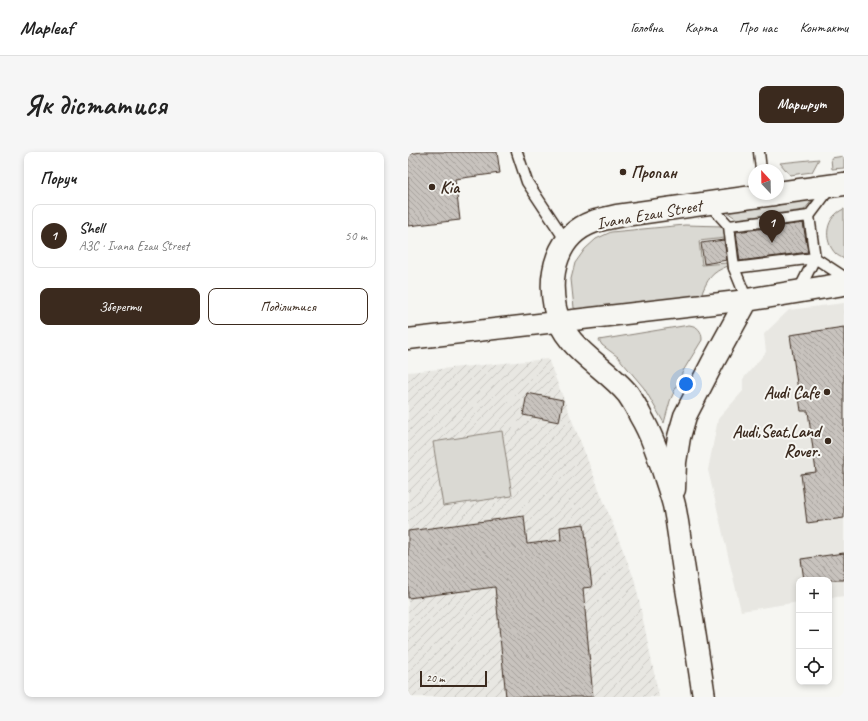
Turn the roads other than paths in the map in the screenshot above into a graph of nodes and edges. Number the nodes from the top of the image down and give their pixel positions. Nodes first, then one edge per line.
1 (517, 152) edge
2 (759, 152) edge
3 (760, 164) edge
4 (838, 185) edge
5 (784, 192) edge
6 (748, 197) edge
7 (708, 203) junction
8 (809, 216) junction
9 (729, 226) junction
10 (566, 241) junction
11 (815, 258) junction
12 (734, 268) junction
13 (844, 277) edge
14 (844, 284) edge
15 (798, 292) junction
16 (747, 300) junction
17 (559, 322) junction
18 (408, 339) edge
19 (674, 504) junction
20 (704, 697) edge

1 - 10 lane
2 - 3 lane
4 - 5 main road, Ivana Ezau Street
4 - 8 lane
6 - 7 main road, Ivana Ezau Street
7 - 9 lane
7 - 10 main road, Ivana Ezau Street
8 - 9 lane
8 - 11 lane
9 - 12 lane
10 - 17 main road, Ivana Ezau Street
11 - 12 lane
11 - 13 lane
11 - 15 lane
12 - 16 lane
14 - 15 main road
15 - 16 main road
16 - 17 street
16 - 19 main road
17 - 18 street
17 - 19 main road, Ivana Ezau Street
19 - 20 main road

